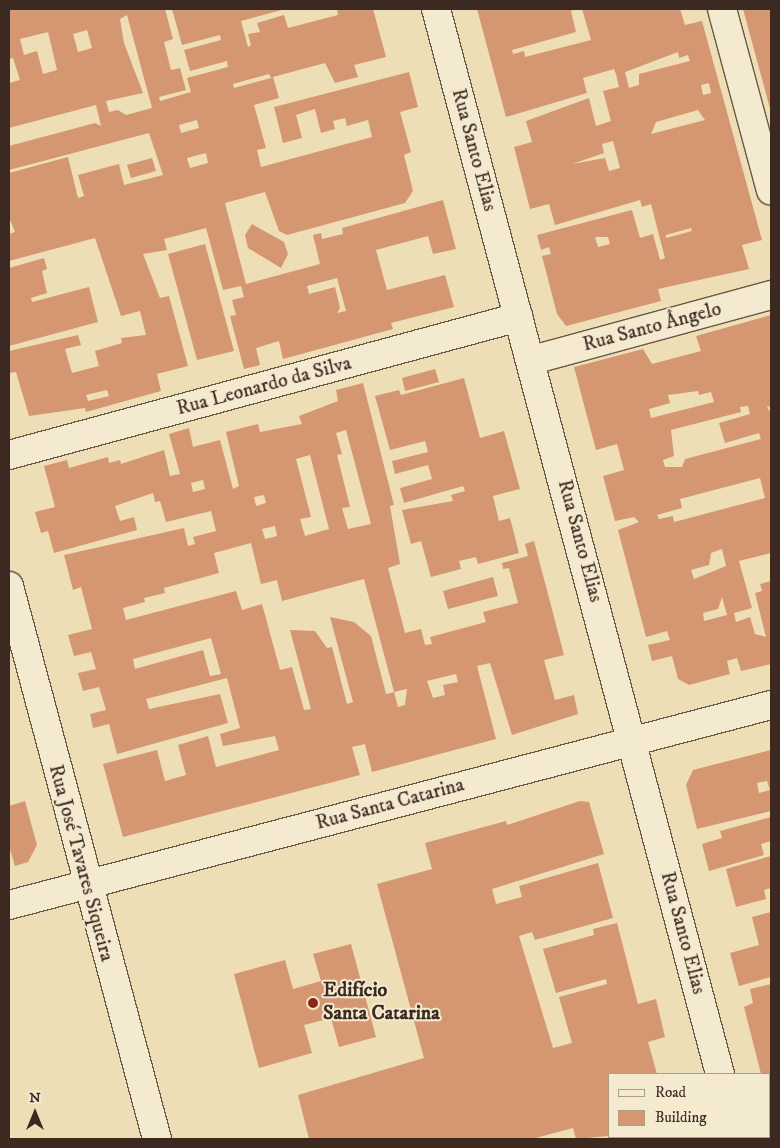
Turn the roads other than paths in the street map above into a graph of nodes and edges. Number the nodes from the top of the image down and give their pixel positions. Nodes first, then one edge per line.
1 (436, 9) edge
2 (722, 9) edge
3 (771, 191) edge
4 (771, 295) edge
5 (519, 317) junction
6 (532, 360) junction
7 (9, 455) edge
8 (9, 586) edge
9 (771, 705) edge
10 (633, 741) junction
11 (85, 884) junction
12 (9, 905) edge
13 (720, 1073) edge
14 (157, 1139) edge

1 - 5 street, Rua Santo Elias
2 - 3 street
4 - 6 street, Rua Santo Ângelo
5 - 6 street, Rua Santo Elias
5 - 7 street, Rua Leonardo da Silva
6 - 10 street, Rua Santo Elias
8 - 11 street, Rua José Tavares Siqueira
9 - 10 street, Rua Santa Catarina
10 - 11 street, Rua Santa Catarina
10 - 13 street, Rua Santo Elias
11 - 12 street, Rua Santa Catarina
11 - 14 street, Rua José Tavares Siqueira

